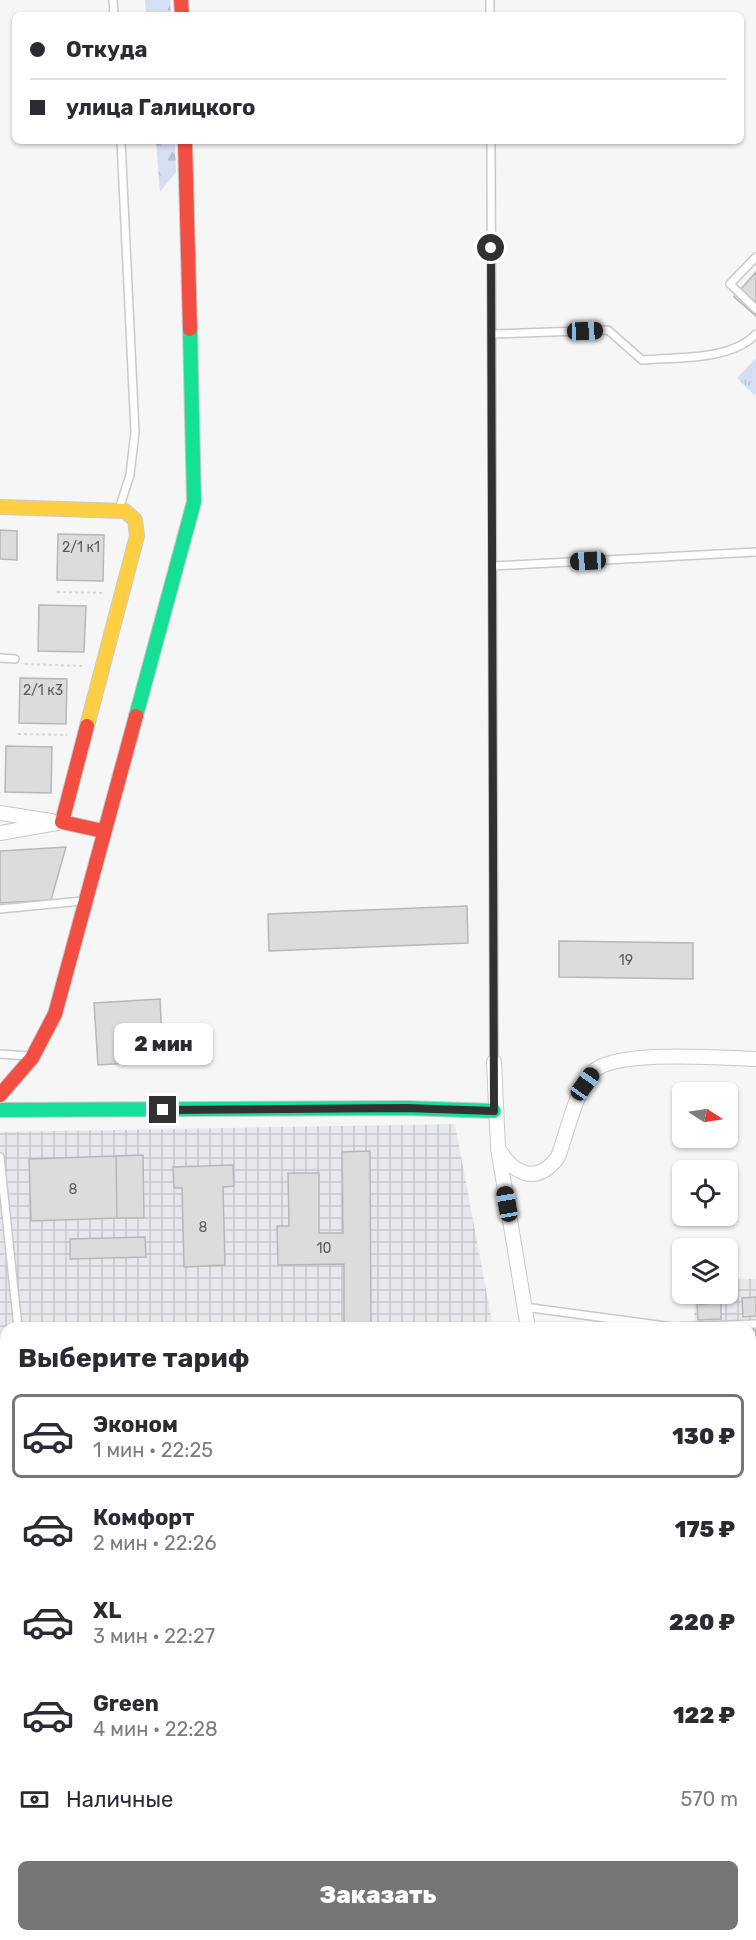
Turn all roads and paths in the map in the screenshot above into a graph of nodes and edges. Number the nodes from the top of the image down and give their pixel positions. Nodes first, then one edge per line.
1 (121, 144) edge
2 (185, 144) edge
3 (491, 144) edge
4 (756, 257) edge
5 (756, 309) edge
6 (492, 334) junction
7 (756, 334) edge
8 (0, 507) edge
9 (125, 513) junction
10 (756, 552) edge
11 (493, 566) junction
12 (57, 592) dead end
13 (122, 593) junction
14 (0, 658) edge
15 (15, 658) joint
16 (103, 666) junction
17 (18, 734) dead end
18 (85, 736) junction
19 (0, 813) edge
20 (62, 822) junction
21 (103, 831) junction
22 (0, 833) edge
23 (84, 901) junction
24 (0, 909) edge
25 (0, 1054) edge
26 (34, 1057) junction
27 (756, 1059) edge
28 (494, 1062) joint
29 (0, 1095) edge
30 (0, 1110) edge
31 (494, 1111) junction
32 (498, 1148) junction
33 (0, 1157) edge
34 (524, 1306) junction
35 (17, 1322) edge
36 (527, 1322) edge
37 (638, 1322) edge

1 - 9 lane
2 - 21 street
3 - 6 lane
4 - 5 lane
6 - 7 lane
6 - 11 lane
8 - 9 street
9 - 13 street
10 - 11 lane
11 - 28 lane
12 - 13 path
13 - 16 street
14 - 15 lane
15 - 16 path
16 - 18 street
17 - 18 path
18 - 20 street
19 - 20 street
20 - 21 street
20 - 22 street
21 - 23 street
23 - 24 lane
23 - 26 street
25 - 26 lane
26 - 29 street
27 - 32 street
28 - 31 street
30 - 31 street
31 - 32 street
32 - 34 street
33 - 35 lane
34 - 36 street
34 - 37 lane

